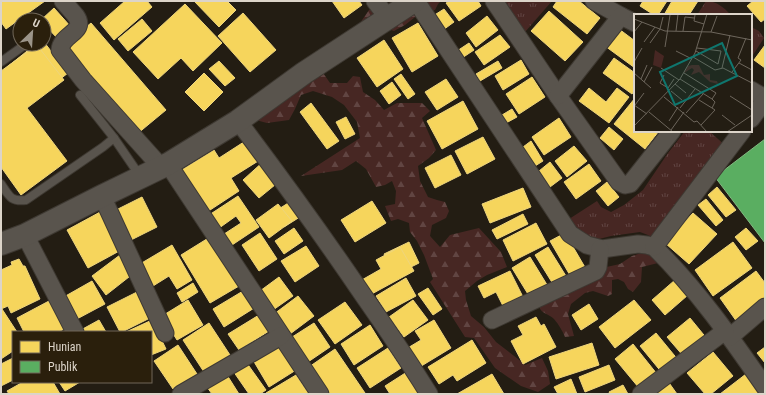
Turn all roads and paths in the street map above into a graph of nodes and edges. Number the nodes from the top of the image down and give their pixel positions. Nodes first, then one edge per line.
1 (63, 1) edge
2 (375, 1) edge
3 (415, 1) edge
4 (494, 1) edge
5 (594, 1) edge
6 (388, 18) junction
7 (628, 20) edge
8 (15, 52) edge
9 (1, 62) edge
10 (752, 91) edge
11 (80, 95) dead end
12 (558, 96) junction
13 (765, 99) edge
14 (752, 118) edge
15 (238, 121) junction
16 (671, 132) edge
17 (741, 132) edge
18 (114, 138) junction
19 (165, 166) junction
20 (141, 177) junction
21 (1, 184) edge
22 (102, 196) junction
23 (25, 235) junction
24 (1, 244) edge
25 (654, 247) junction
26 (600, 249) junction
27 (765, 307) edge
28 (492, 320) dead end
29 (74, 331) edge
30 (165, 333) dead end
31 (728, 334) junction
32 (281, 336) junction
33 (765, 387) edge
34 (181, 394) edge
35 (320, 394) edge
36 (428, 394) edge
37 (641, 394) edge

1 - 19 street
2 - 6 street
3 - 6 street
3 - 26 street
4 - 12 street
5 - 7 street
6 - 15 street
7 - 12 street
8 - 9 lane
10 - 13 street
11 - 18 lane
12 - 16 street
13 - 14 street
15 - 19 street
15 - 36 street
17 - 25 street
18 - 20 lane
18 - 21 lane
19 - 20 street
19 - 32 street
20 - 22 street
22 - 23 street
22 - 30 street
23 - 24 street
23 - 29 street
25 - 26 street
25 - 31 street
26 - 28 street
27 - 31 street
31 - 33 street
31 - 37 street
32 - 34 street
32 - 35 street

